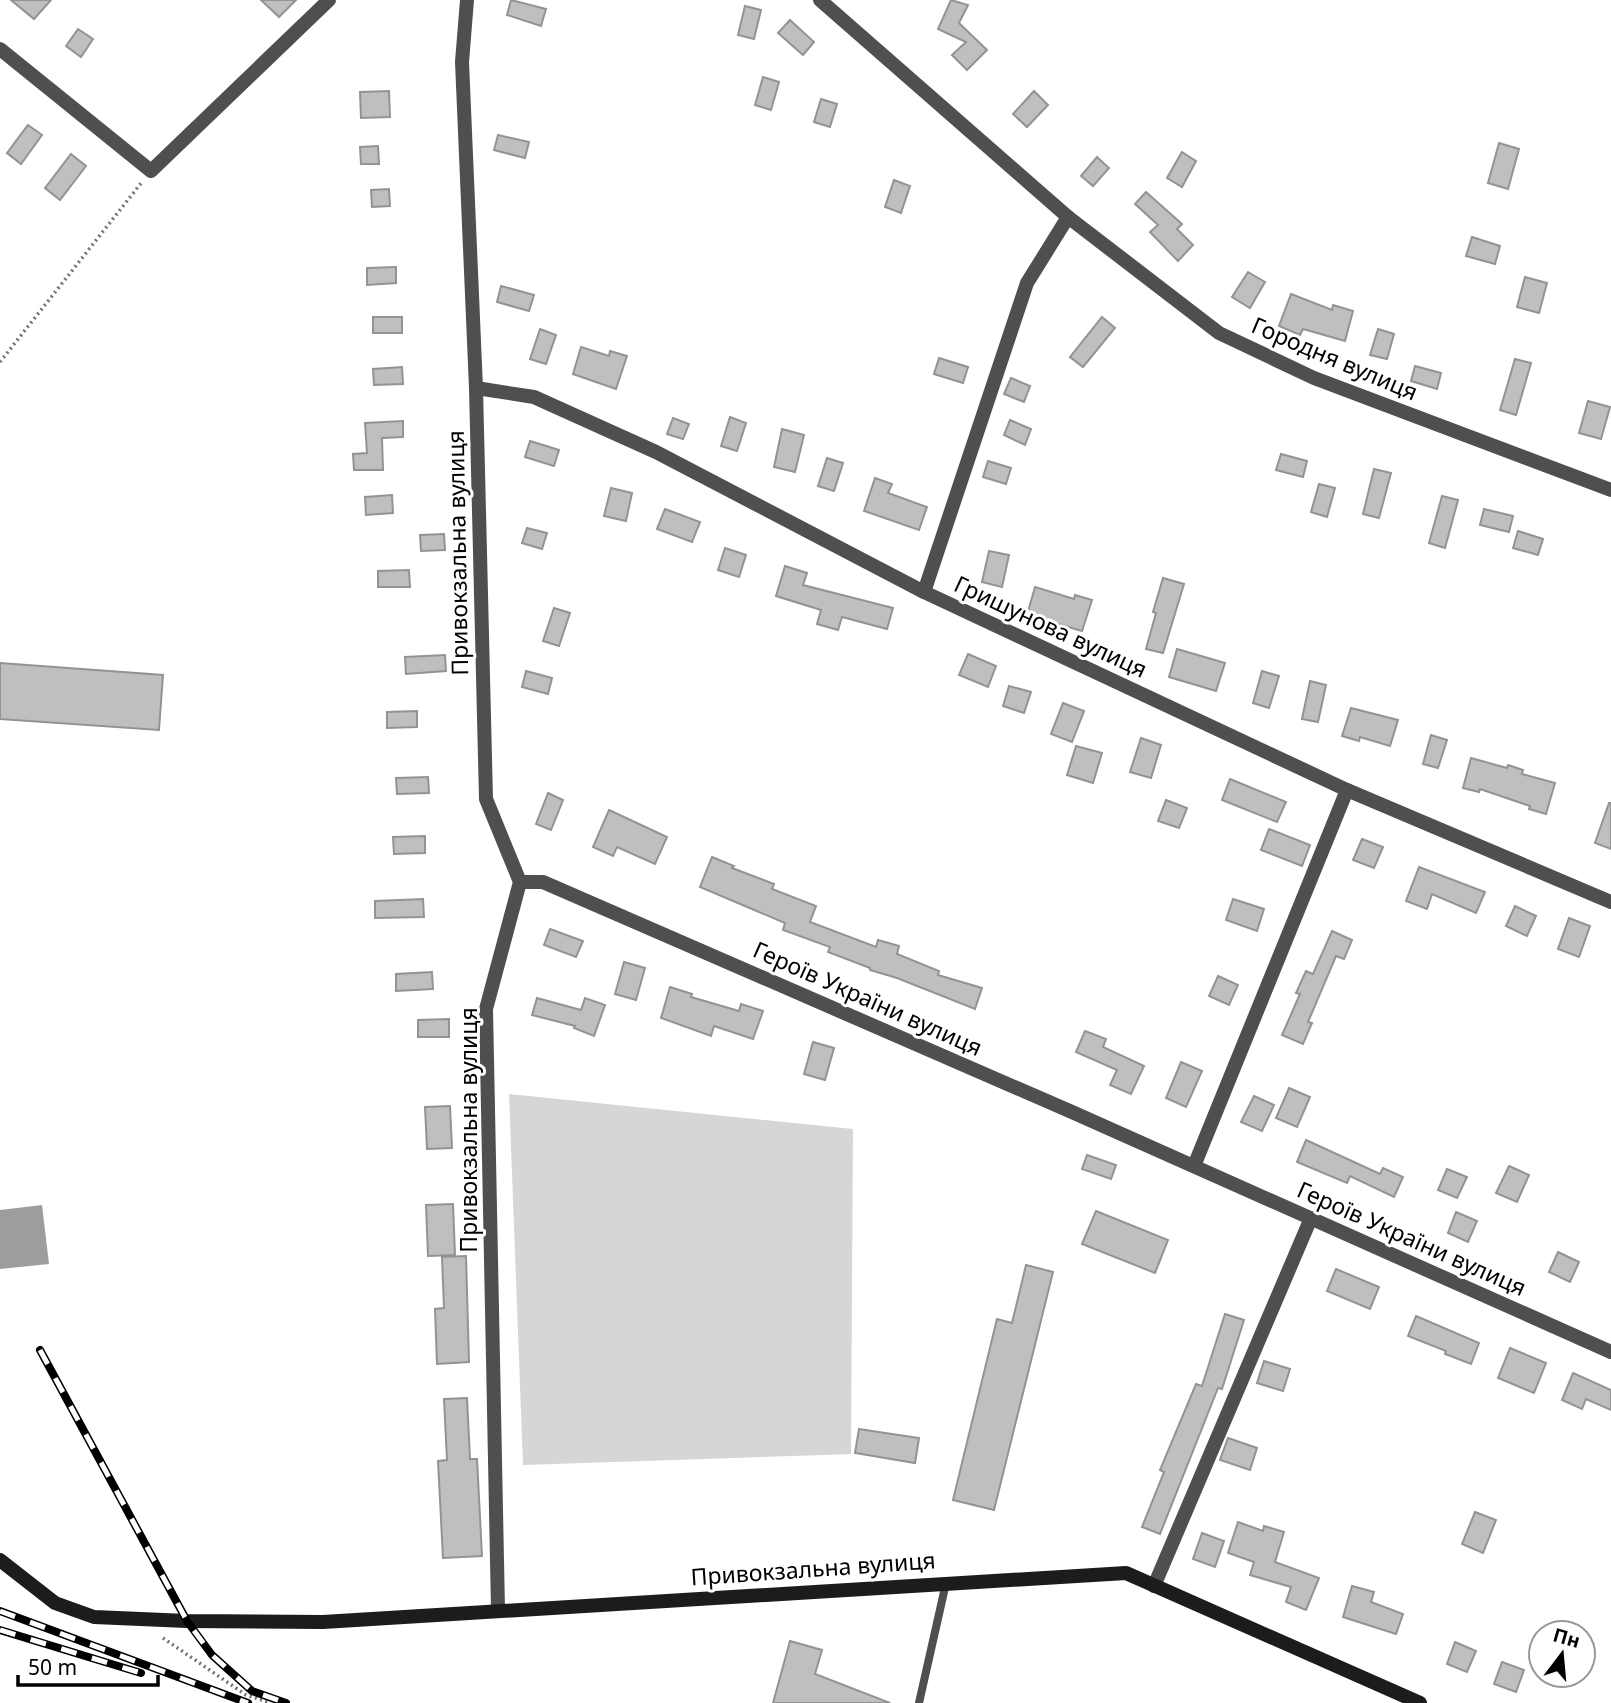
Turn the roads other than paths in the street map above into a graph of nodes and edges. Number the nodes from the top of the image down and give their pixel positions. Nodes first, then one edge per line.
1 (329, 0) edge
2 (467, 0) edge
3 (820, 0) edge
4 (0, 49) edge
5 (1068, 217) junction
6 (476, 388) junction
7 (1611, 490) edge
8 (925, 592) junction
9 (1347, 790) junction
10 (520, 882) junction
11 (1611, 902) edge
12 (1194, 1166) junction
13 (1311, 1218) junction
14 (1611, 1352) edge
15 (0, 1560) edge
16 (946, 1583) junction
17 (1154, 1586) junction
18 (498, 1610) junction
19 (1404, 1699) edge
20 (919, 1703) edge
21 (1420, 1703) edge

1 - 4 street
2 - 6 street, Привокзальна вулиця
3 - 5 street, Городня вулиця
5 - 7 street, Городня вулиця
5 - 8 street
6 - 8 street, Гришунова вулиця
6 - 10 street, Привокзальна вулиця
8 - 9 street, Гришунова вулиця
9 - 11 street, Гришунова вулиця
9 - 12 street
10 - 12 street, Героїв України вулиця
10 - 18 street, Привокзальна вулиця
12 - 13 street, Героїв України вулиця
13 - 14 street, Героїв України вулиця
13 - 17 street
15 - 18 street
16 - 17 street, Привокзальна вулиця
16 - 18 street, Привокзальна вулиця
16 - 20 lane
17 - 19 street, Привокзальна вулиця
19 - 21 street, Привокзальна вулиця

